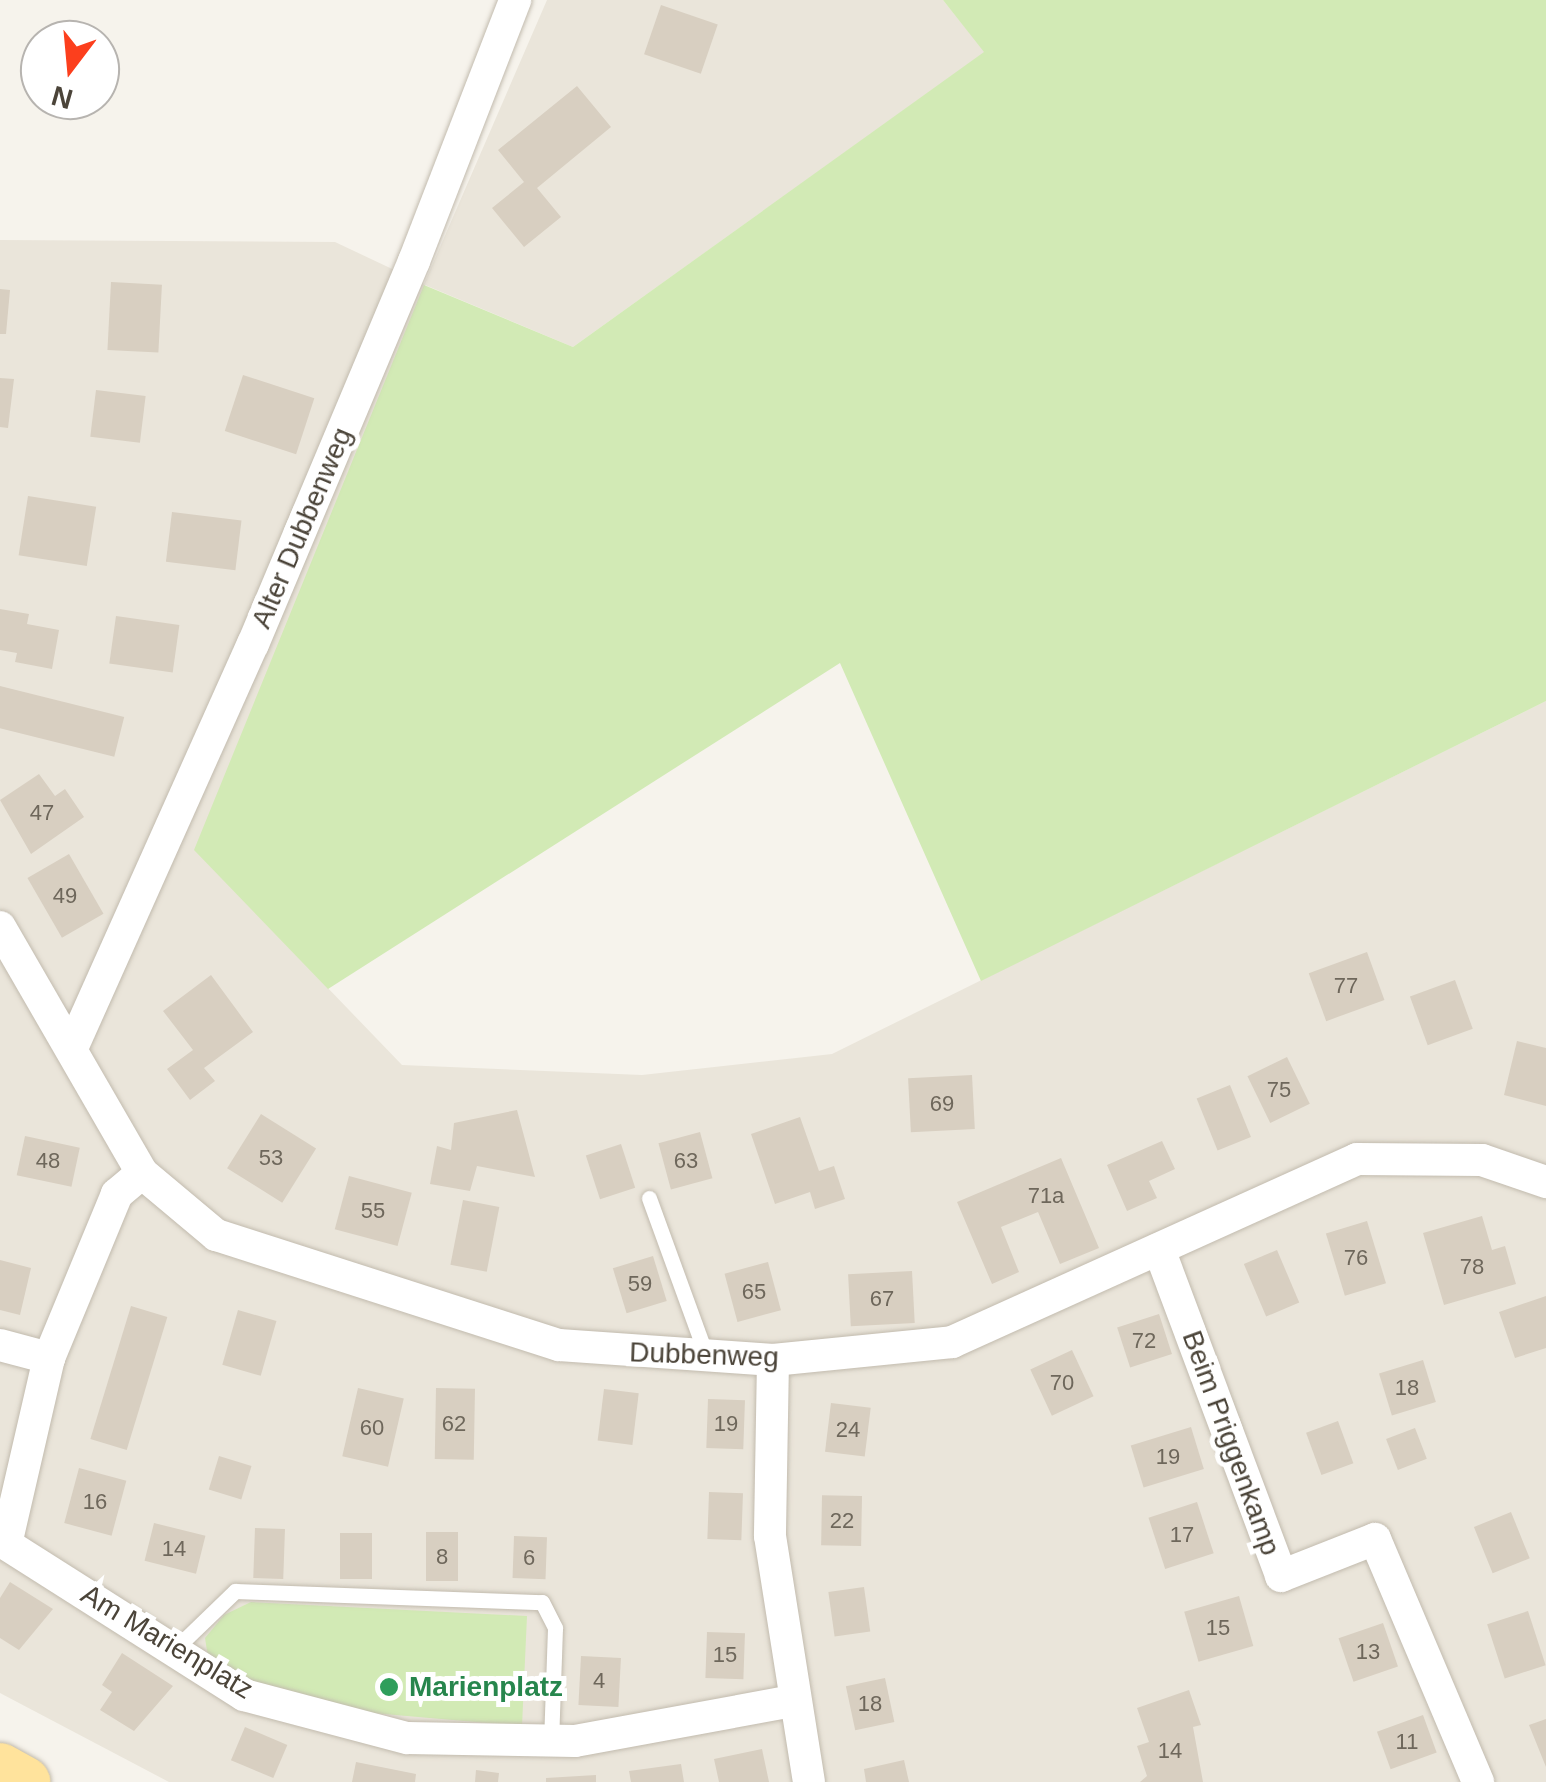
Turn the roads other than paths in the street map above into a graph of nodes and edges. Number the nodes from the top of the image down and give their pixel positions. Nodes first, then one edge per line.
1 (515, 0) edge
2 (0, 927) edge
3 (72, 1048) junction
4 (142, 1173) junction
5 (1546, 1182) edge
6 (650, 1198) dead end
7 (1159, 1249) junction
8 (0, 1345) edge
9 (49, 1358) junction
10 (708, 1360) junction
11 (773, 1360) junction
12 (174, 1650) junction
13 (792, 1701) junction
14 (552, 1740) junction
15 (0, 1768) edge
16 (24, 1782) edge
17 (809, 1782) edge
18 (1478, 1782) edge

1 - 3 street, Alter Dubbenweg
2 - 3 street, Dubbenweg
3 - 4 street, Dubbenweg
4 - 9 street, Am Marienplatz
4 - 10 street, Dubbenweg
5 - 7 street, Dubbenweg
6 - 10 lane
7 - 11 street, Dubbenweg
7 - 18 street, Beim Priggenkamp
8 - 9 street
9 - 12 street, Am Marienplatz
10 - 11 street, Dubbenweg
11 - 13 street
12 - 14 street, Am Marienplatz
12 - 14 lane
13 - 14 street, Am Marienplatz
13 - 17 street
15 - 16 main road

